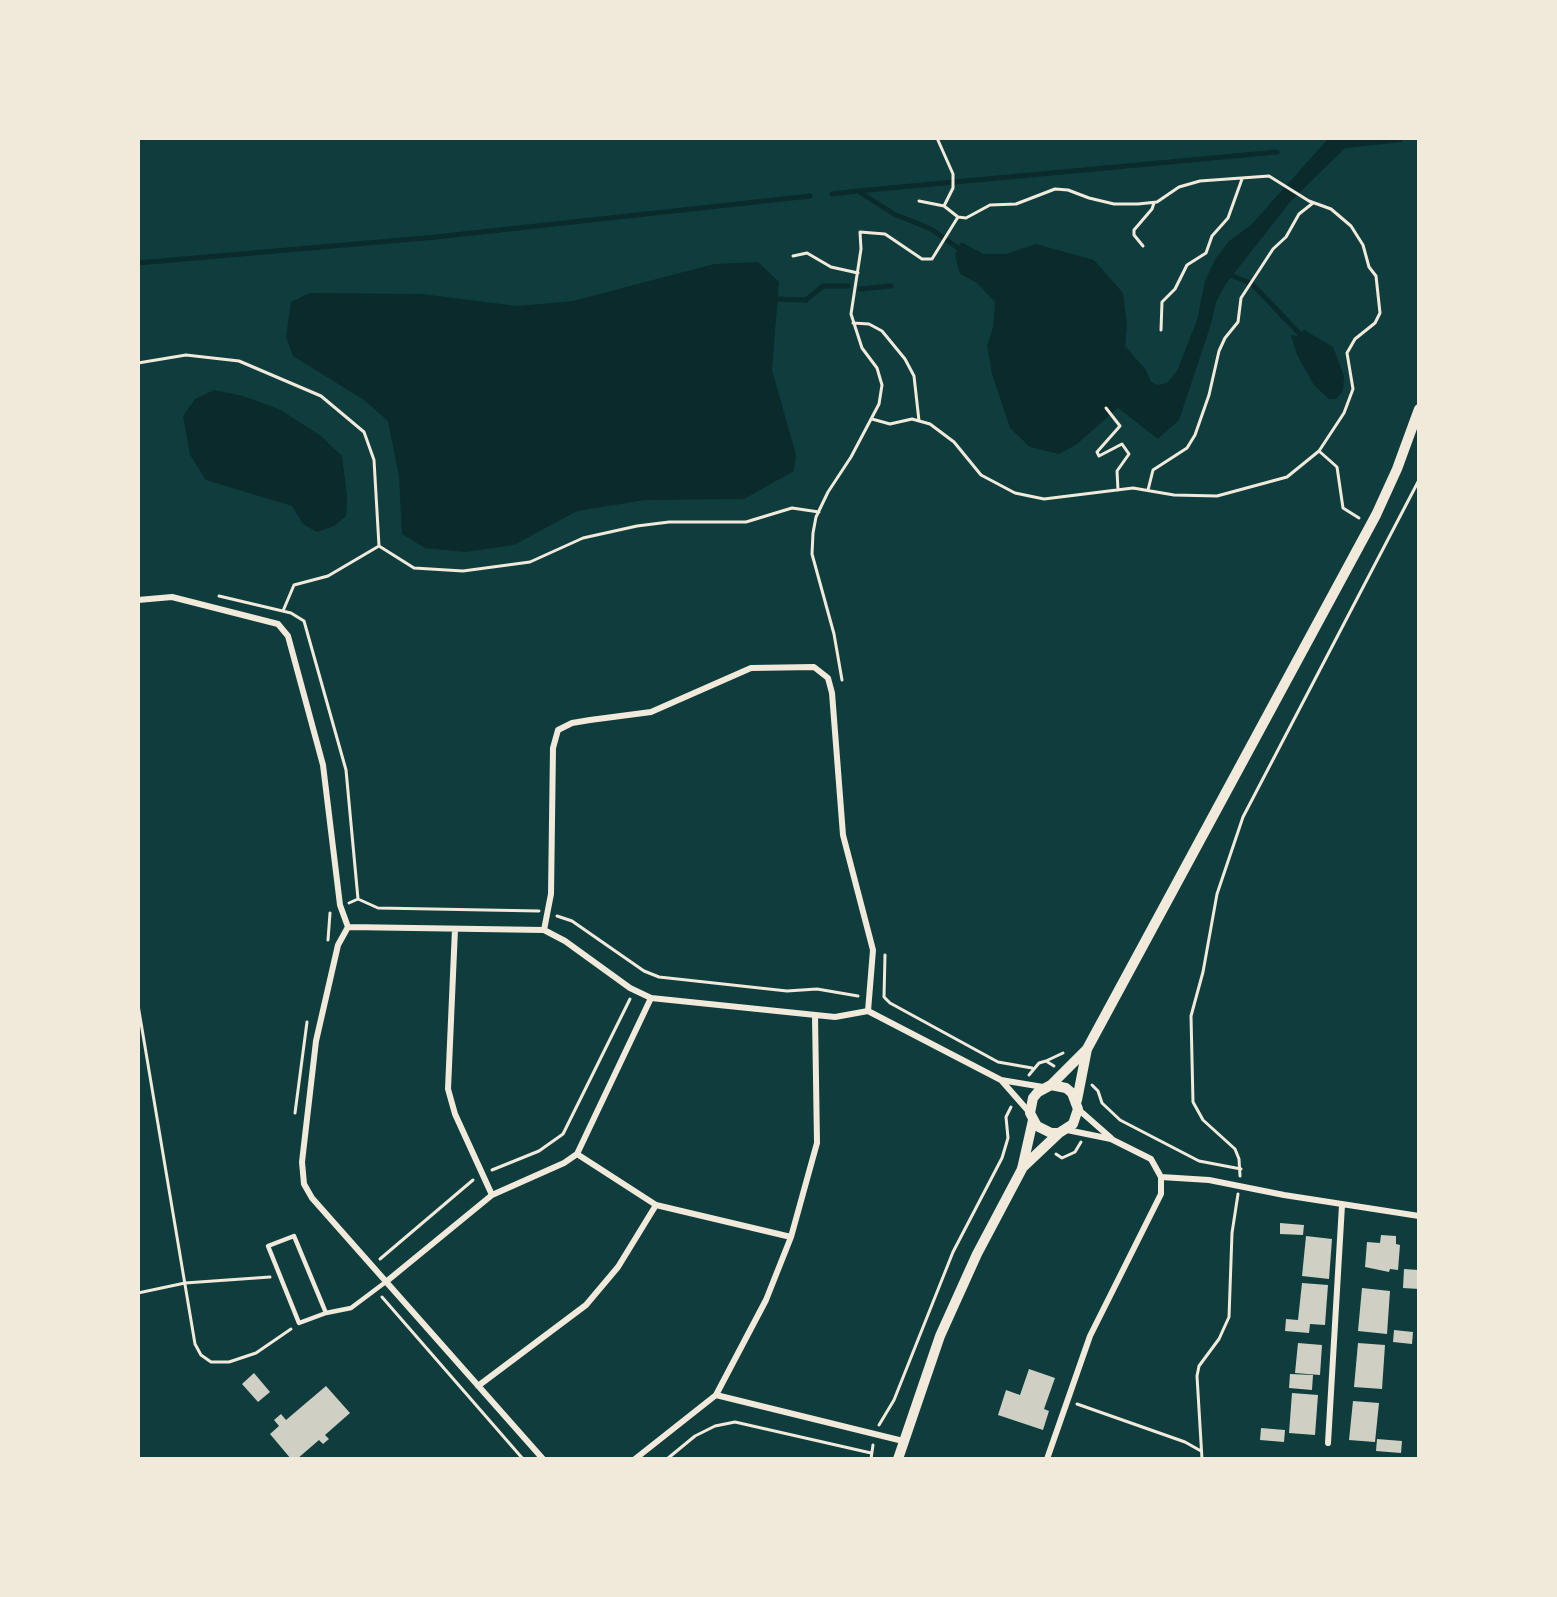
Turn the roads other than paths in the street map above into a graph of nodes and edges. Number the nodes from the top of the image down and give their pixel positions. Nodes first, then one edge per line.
1 (1419, 409) edge
2 (138, 600) edge
3 (348, 927) junction
4 (455, 929) junction
5 (544, 930) junction
6 (651, 998) junction
7 (868, 1011) junction
8 (815, 1016) junction
9 (1087, 1049) junction
10 (1001, 1080) junction
11 (1048, 1086) junction
12 (1078, 1105) junction
13 (1031, 1116) junction
14 (1063, 1131) junction
15 (1111, 1139) junction
16 (577, 1154) junction
17 (1022, 1169) junction
18 (1161, 1177) junction
19 (492, 1195) junction
20 (656, 1205) junction
21 (1342, 1205) junction
22 (1419, 1216) edge
23 (791, 1237) junction
24 (387, 1281) junction
25 (326, 1313) junction
26 (478, 1386) junction
27 (716, 1395) junction
28 (903, 1441) junction
29 (1328, 1443) dead end
30 (543, 1459) edge
31 (636, 1459) edge
32 (898, 1459) edge
33 (1047, 1459) edge

1 - 9 street
2 - 3 street
3 - 4 street
3 - 24 street
4 - 5 street
4 - 19 street
5 - 6 street
5 - 7 street
6 - 8 street
6 - 16 street
7 - 8 street
7 - 10 street
8 - 23 street
9 - 11 street
9 - 12 street
10 - 11 street
10 - 13 street
11 - 12 street
11 - 13 street
12 - 14 street
12 - 15 street
13 - 14 street
13 - 17 street
14 - 15 street
14 - 17 street
15 - 18 street
16 - 19 street
16 - 20 street
17 - 28 street
18 - 21 street
18 - 33 street
19 - 24 street
20 - 23 street
20 - 26 street
21 - 22 street
21 - 29 street
23 - 27 street
24 - 25 lane
24 - 26 street
25 - 25 lane
26 - 30 street
27 - 28 street
27 - 31 street
28 - 32 street

